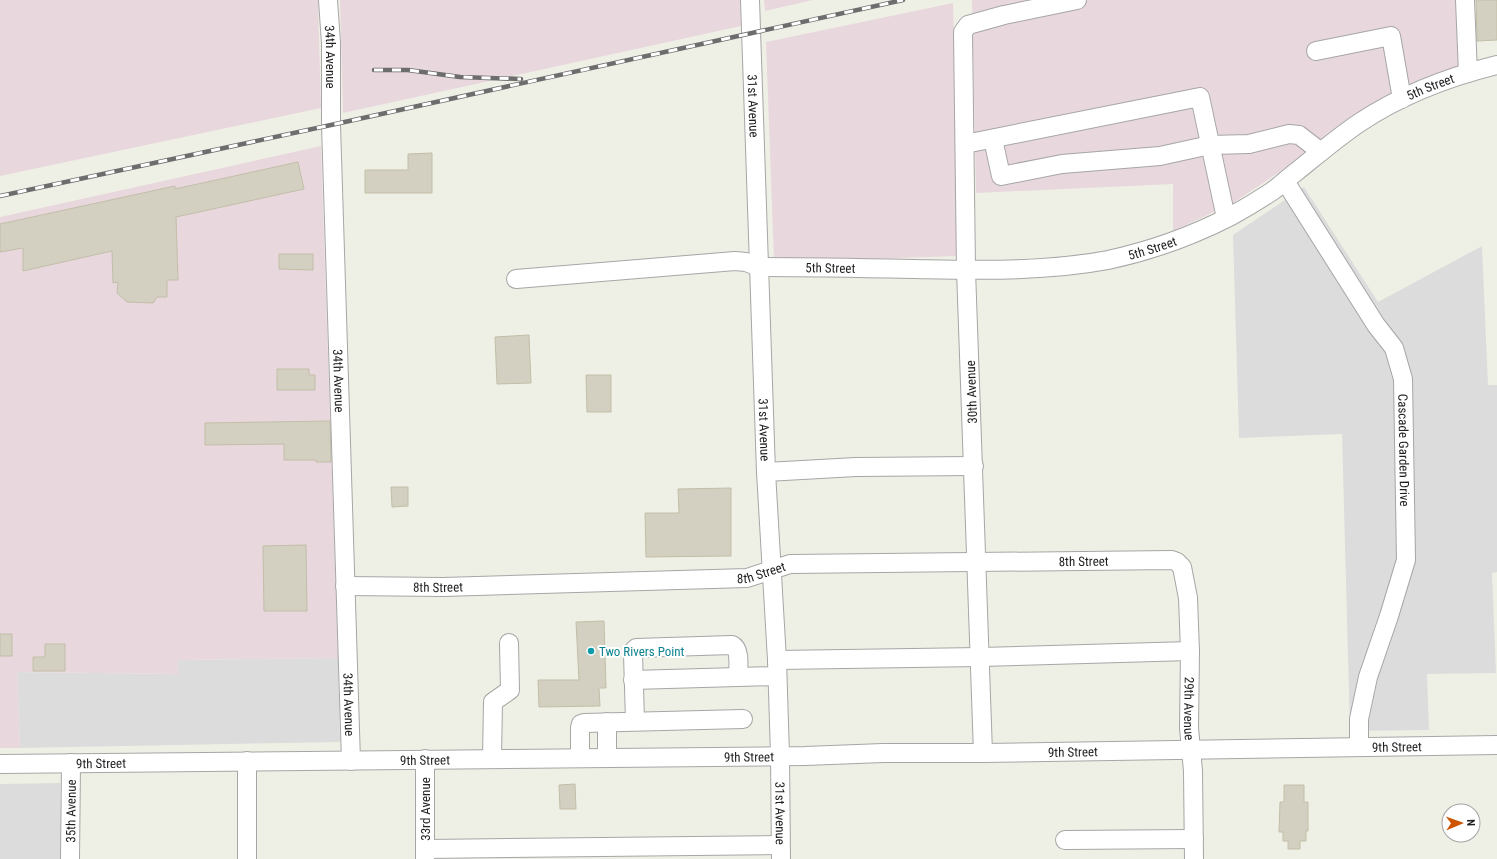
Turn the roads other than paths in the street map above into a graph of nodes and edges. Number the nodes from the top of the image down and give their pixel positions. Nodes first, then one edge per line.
1 (328, 0) edge
2 (750, 0) edge
3 (1077, 0) edge
4 (1465, 0) edge
5 (1316, 51) dead end
6 (1497, 65) edge
7 (1468, 72) junction
8 (1402, 99) junction
9 (993, 139) junction
10 (965, 144) junction
11 (1210, 145) junction
12 (1321, 152) junction
13 (1284, 181) junction
14 (1226, 218) junction
15 (760, 267) junction
16 (966, 270) junction
17 (516, 279) dead end
18 (974, 466) junction
19 (766, 472) junction
20 (977, 562) junction
21 (1177, 562) joint
22 (772, 570) junction
23 (345, 586) junction
24 (510, 643) dead end
25 (1190, 650) junction
26 (980, 657) junction
27 (777, 668) junction
28 (738, 677) junction
29 (633, 680) junction
30 (743, 719) dead end
31 (635, 721) junction
32 (607, 722) junction
33 (1497, 745) edge
34 (1359, 747) junction
35 (1191, 750) junction
36 (983, 753) junction
37 (780, 755) junction
38 (607, 757) junction
39 (492, 758) junction
40 (580, 758) junction
41 (425, 759) junction
42 (247, 761) junction
43 (351, 761) junction
44 (71, 763) junction
45 (0, 764) edge
46 (1194, 839) junction
47 (1065, 840) dead end
48 (781, 852) edge
49 (425, 854) edge
50 (70, 859) edge
51 (247, 859) edge
52 (1194, 859) edge

1 - 23 street, 34th Avenue
2 - 15 street, 31st Avenue
3 - 10 street, 30th Avenue
4 - 7 street
5 - 8 street
6 - 7 street, 5th Street
7 - 8 street, 5th Street
8 - 12 street, 5th Street
9 - 10 street
9 - 11 street
9 - 11 street
10 - 16 street, 30th Avenue
11 - 12 street
11 - 14 street
12 - 13 street, 5th Street
13 - 14 street, 5th Street
13 - 34 street, Cascade Garden Drive
14 - 16 street, 5th Street
15 - 16 street, 5th Street
15 - 17 street, 5th Street
15 - 19 street, 31st Avenue
16 - 18 street, 30th Avenue
18 - 19 street
18 - 20 street, 30th Avenue
19 - 22 street, 31st Avenue
20 - 21 street, 8th Street
20 - 22 street, 8th Street
20 - 26 street, 30th Avenue
21 - 25 street, 29th Avenue
22 - 23 street, 8th Street
22 - 27 street, 31st Avenue
23 - 43 street, 34th Avenue
24 - 39 street
25 - 26 street
25 - 35 street, 29th Avenue
26 - 27 street
26 - 36 street, 30th Avenue
27 - 28 street
27 - 37 street, 31st Avenue
28 - 29 street
28 - 29 street
29 - 31 street
30 - 31 street
31 - 32 street
32 - 38 street
32 - 40 street
33 - 34 street, 9th Street
34 - 35 street, 9th Street
35 - 36 street, 9th Street
35 - 46 street, 29th Avenue
36 - 37 street, 9th Street
37 - 38 street, 9th Street
37 - 48 street, 31st Avenue
38 - 40 street, 9th Street
39 - 40 street, 9th Street
39 - 41 street, 9th Street
41 - 43 street, 9th Street
41 - 49 street, 33rd Avenue
42 - 43 street, 9th Street
42 - 44 street, 9th Street
42 - 51 street
44 - 45 street, 9th Street
44 - 50 street, 35th Avenue
46 - 47 street
46 - 52 street, 29th Avenue
48 - 49 street

